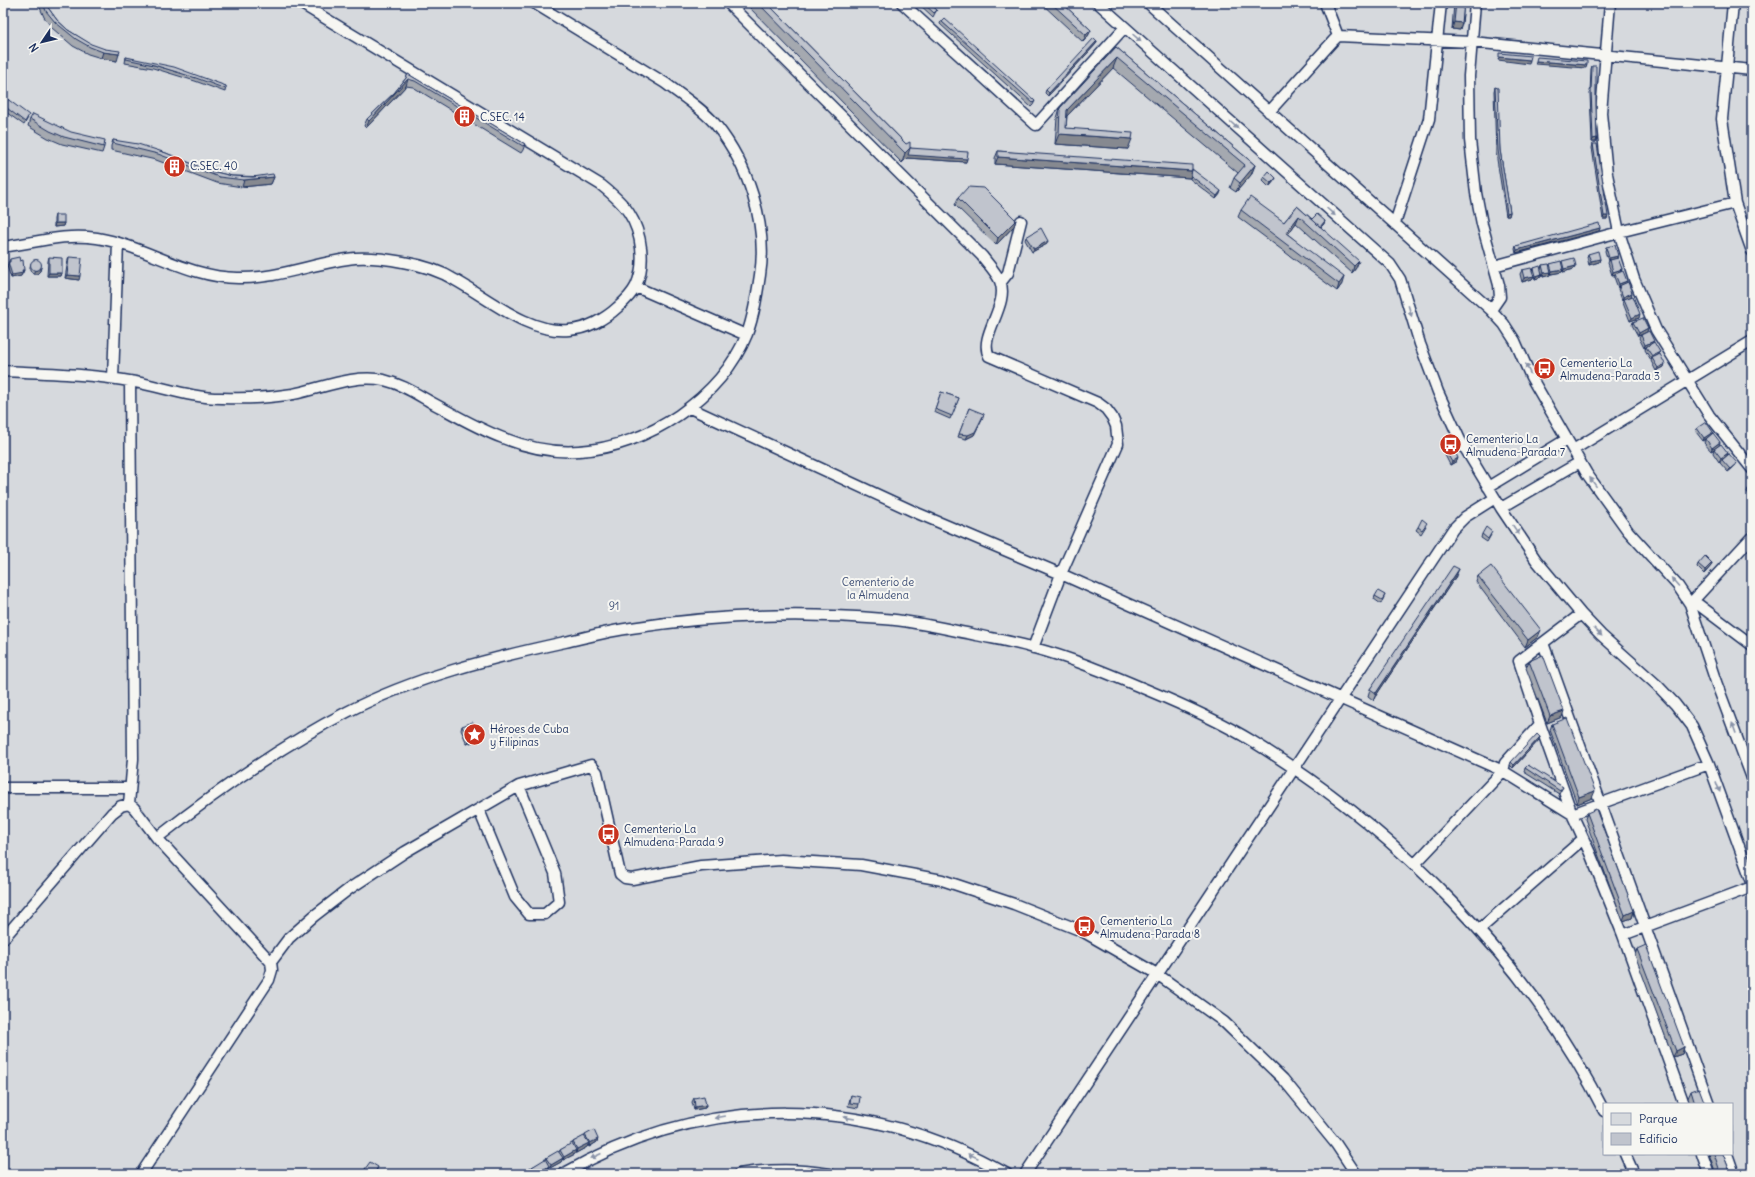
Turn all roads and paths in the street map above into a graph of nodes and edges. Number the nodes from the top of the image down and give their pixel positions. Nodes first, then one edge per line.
1 (300, 3) edge
2 (534, 3) edge
3 (728, 3) edge
4 (902, 3) edge
5 (1098, 3) edge
6 (1148, 3) edge
7 (1325, 3) edge
8 (1441, 3) edge
9 (1475, 3) edge
10 (1610, 3) edge
11 (1732, 3) edge
12 (1125, 27) junction
13 (1338, 36) junction
14 (1437, 40) junction
15 (1472, 42) junction
16 (1605, 55) junction
17 (1726, 68) junction
18 (1752, 70) edge
19 (1269, 112) junction
20 (1735, 203) junction
21 (1021, 221) dead end
22 (1395, 223) junction
23 (1619, 232) junction
24 (118, 243) junction
25 (3, 247) edge
26 (1752, 251) edge
27 (1494, 266) junction
28 (1001, 282) junction
29 (636, 287) junction
30 (1492, 310) junction
31 (746, 335) junction
32 (1752, 341) edge
33 (3, 371) edge
34 (113, 378) junction
35 (130, 381) junction
36 (1686, 381) junction
37 (690, 408) junction
38 (1566, 439) junction
39 (1573, 450) junction
40 (1580, 462) junction
41 (1752, 469) edge
42 (1488, 487) junction
43 (1495, 498) junction
44 (1501, 508) junction
45 (1752, 537) edge
46 (1061, 574) junction
47 (1690, 604) junction
48 (1580, 614) junction
49 (1543, 643) junction
50 (1752, 645) edge
51 (1033, 648) junction
52 (1341, 699) junction
53 (1540, 724) junction
54 (1710, 764) junction
55 (1294, 768) junction
56 (1503, 771) junction
57 (1752, 778) edge
58 (519, 786) junction
59 (3, 788) edge
60 (130, 788) junction
61 (129, 804) junction
62 (1600, 804) junction
63 (479, 810) junction
64 (1572, 814) junction
65 (157, 838) junction
66 (1583, 839) junction
67 (1415, 864) junction
68 (1752, 882) edge
69 (1752, 887) edge
70 (1645, 926) junction
71 (1480, 929) junction
72 (1623, 935) junction
73 (3, 939) edge
74 (271, 962) junction
75 (1157, 974) junction
76 (1684, 1103) edge
77 (1709, 1103) edge
78 (1603, 1109) edge
79 (1625, 1155) edge
80 (1702, 1155) edge
81 (1727, 1155) edge
82 (141, 1174) edge
83 (563, 1174) edge
84 (739, 1174) edge
85 (830, 1174) edge
86 (1007, 1174) edge
87 (1025, 1174) edge
88 (1356, 1174) edge
89 (1634, 1174) edge
90 (1709, 1174) edge
91 (1734, 1174) edge

1 - 29 lane
2 - 31 lane
3 - 28 lane
4 - 12 lane
5 - 12 lane
6 - 19 lane
7 - 13 lane
8 - 14 lane
9 - 15 lane
10 - 16 lane
11 - 17 lane
12 -> 42 lane
13 - 14 lane
13 - 19 lane
14 - 15 lane
14 - 22 lane
15 - 16 lane
15 - 27 lane
16 - 17 lane
16 - 23 lane
17 - 18 lane
17 - 20 lane
19 - 22 lane
20 - 23 lane
20 - 26 lane
21 - 28 lane
22 - 30 lane
23 - 27 lane
23 - 36 lane
24 - 25 lane
24 - 29 lane
24 - 34 lane
27 - 30 lane
28 - 46 lane
29 - 31 lane
38 -> 30 lane
31 - 37 lane
32 - 36 lane
33 - 34 lane
34 - 35 lane
35 - 37 lane
35 - 60 lane
36 - 39 lane
36 - 41 lane
37 - 46 lane
38 - 39 lane
38 - 42 lane
39 - 40 lane
40 - 44 lane
47 -> 40 lane
42 - 43 lane
43 - 44 lane
43 - 52 lane
44 -> 48 lane
45 - 47 lane
46 - 51 lane
46 - 52 lane
47 - 50 lane
57 -> 47 lane
48 - 49 lane
48 -> 54 lane
49 - 53 lane
49 - 62 lane
51 - 55 lane
51 - 65 lane
52 - 55 lane
52 - 56 lane
53 - 56 lane
53 - 64 lane
54 - 62 lane
54 -> 68 lane
55 - 67 lane
55 - 75 lane
56 - 64 lane
56 - 67 lane
58 - 63 lane
58 - 63 lane
58 - 75 lane
59 - 60 lane
60 - 61 lane
61 - 65 lane
61 - 73 lane
62 - 64 lane
62 - 70 lane
63 - 74 lane
64 - 66 lane
65 - 74 lane
66 - 71 lane
66 - 72 lane
67 - 71 lane
69 - 70 lane
70 - 72 lane
70 - 77 lane
71 - 78 lane
72 - 76 lane
74 - 82 lane
75 - 87 lane
75 - 88 lane
79 - 89 lane
80 - 90 lane
81 - 91 lane
86 -> 83 lane
84 - 85 lane

